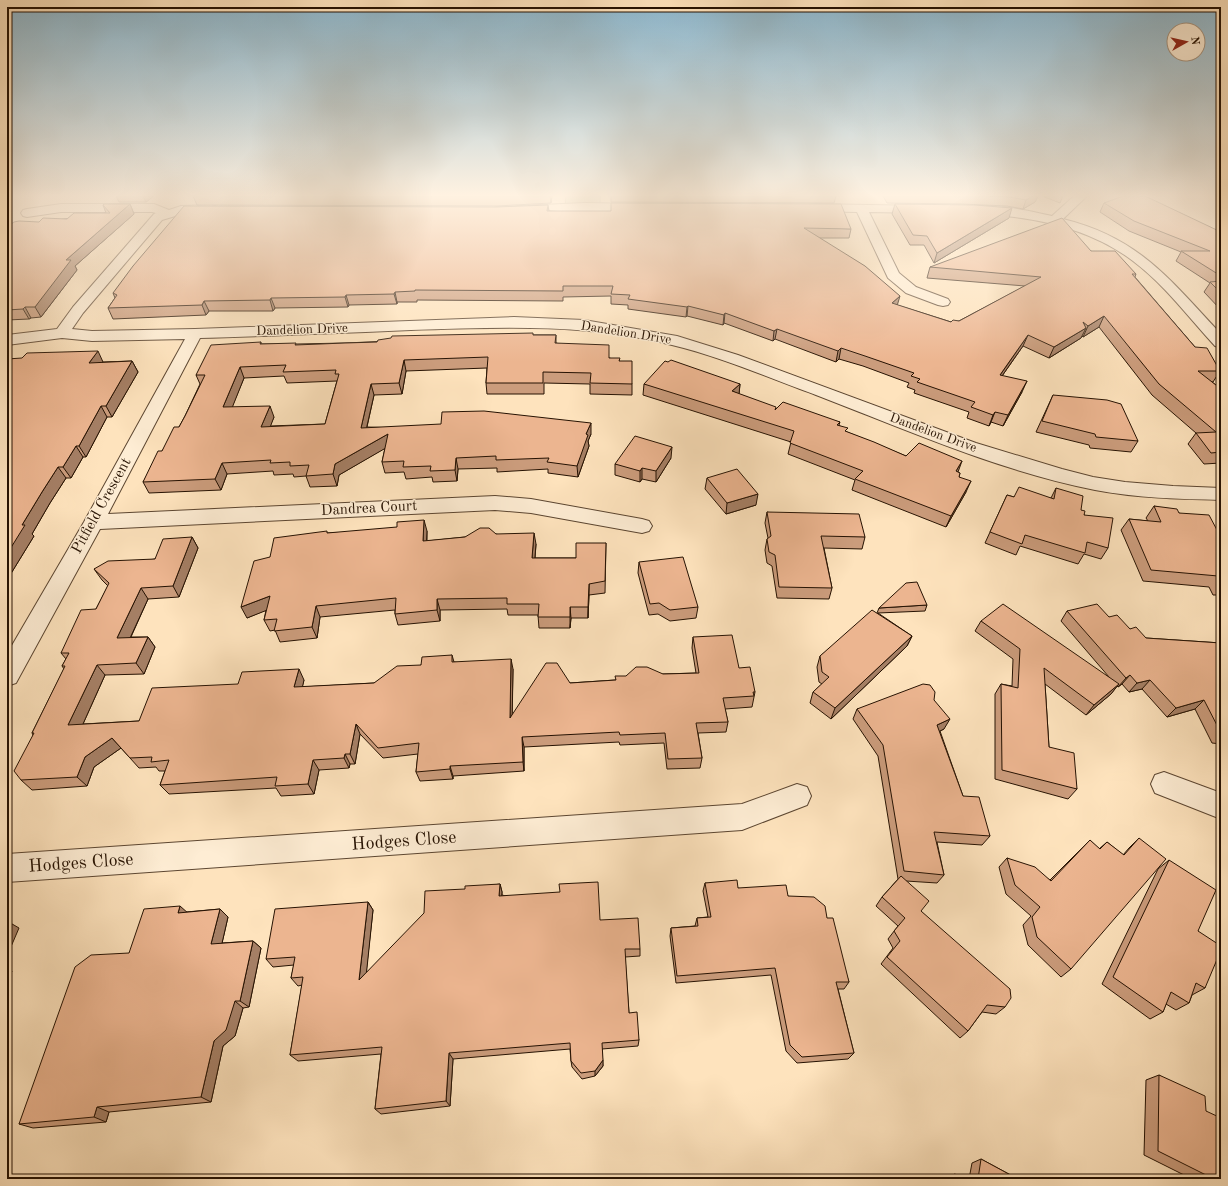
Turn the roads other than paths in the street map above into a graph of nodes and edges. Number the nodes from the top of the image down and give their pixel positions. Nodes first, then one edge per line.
1 (128, 251) edge
2 (881, 251) edge
3 (1128, 251) edge
4 (943, 302) dead end
5 (62, 332) junction
6 (195, 334) junction
7 (7, 340) edge
8 (1221, 343) edge
9 (1221, 494) edge
10 (94, 522) junction
11 (642, 526) dead end
12 (7, 676) edge
13 (1164, 784) dead end
14 (797, 796) dead end
15 (1221, 806) edge
16 (7, 868) edge

1 - 5 street
2 - 4 street
3 - 8 street
5 - 6 street, Dandelion Drive
5 - 7 street, Dandelion Drive
6 - 9 street, Dandelion Drive
6 - 10 street, Pitfield Crescent
10 - 11 street, Dandrea Court
10 - 12 street, Pitfield Crescent
13 - 15 street
14 - 16 street, Hodges Close

